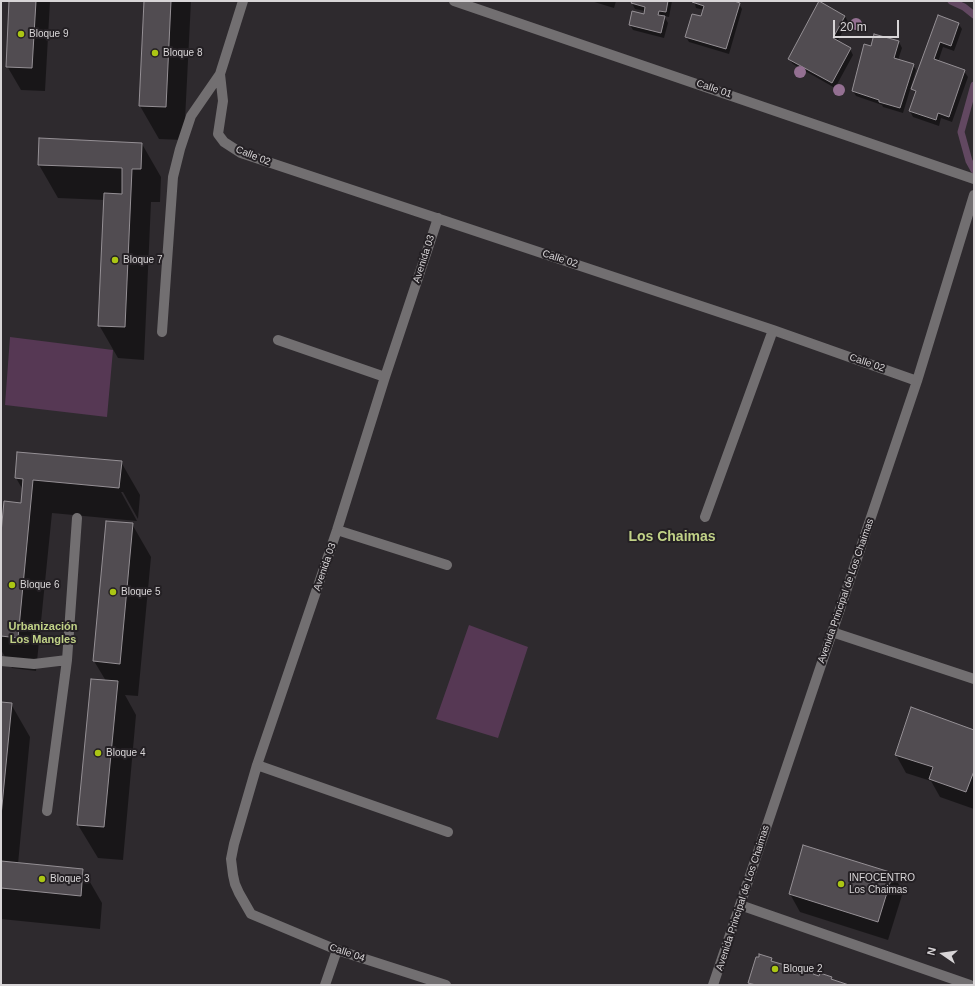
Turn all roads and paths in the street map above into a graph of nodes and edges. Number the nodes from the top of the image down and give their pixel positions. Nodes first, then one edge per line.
1 (243, 1) edge
2 (454, 1) edge
3 (220, 74) junction
4 (974, 178) edge
5 (974, 195) edge
6 (438, 218) junction
7 (772, 330) junction
8 (162, 332) dead end
9 (278, 340) dead end
10 (385, 377) junction
11 (917, 381) junction
12 (705, 517) dead end
13 (78, 518) dead end
14 (337, 530) junction
15 (447, 565) dead end
16 (832, 632) junction
17 (67, 660) junction
18 (1, 661) edge
19 (974, 678) edge
20 (257, 765) junction
21 (47, 811) dead end
22 (448, 832) dead end
23 (740, 904) junction
24 (251, 914) joint
25 (337, 950) junction
26 (325, 985) edge
27 (446, 985) edge
28 (714, 985) edge
29 (970, 985) edge

1 - 3 street
2 - 4 street, Calle 01
3 - 6 street, Calle 02
3 - 8 street
5 - 11 street, Avenida Principal de Los Chaimas
6 - 7 street, Calle 02
6 - 10 street, Avenida 03
7 - 11 street, Calle 02
7 - 12 street
9 - 10 street
10 - 14 street, Avenida 03
11 - 16 street, Avenida Principal de Los Chaimas
13 - 17 street
14 - 15 street
14 - 20 street, Avenida 03
16 - 19 street
16 - 23 street, Avenida Principal de Los Chaimas
17 - 18 street
17 - 21 street
20 - 22 street
20 - 24 street, Avenida 03
23 - 28 street, Avenida Principal de Los Chaimas
23 - 29 street
24 - 25 street, Calle 04
25 - 26 street
25 - 27 street, Calle 04

